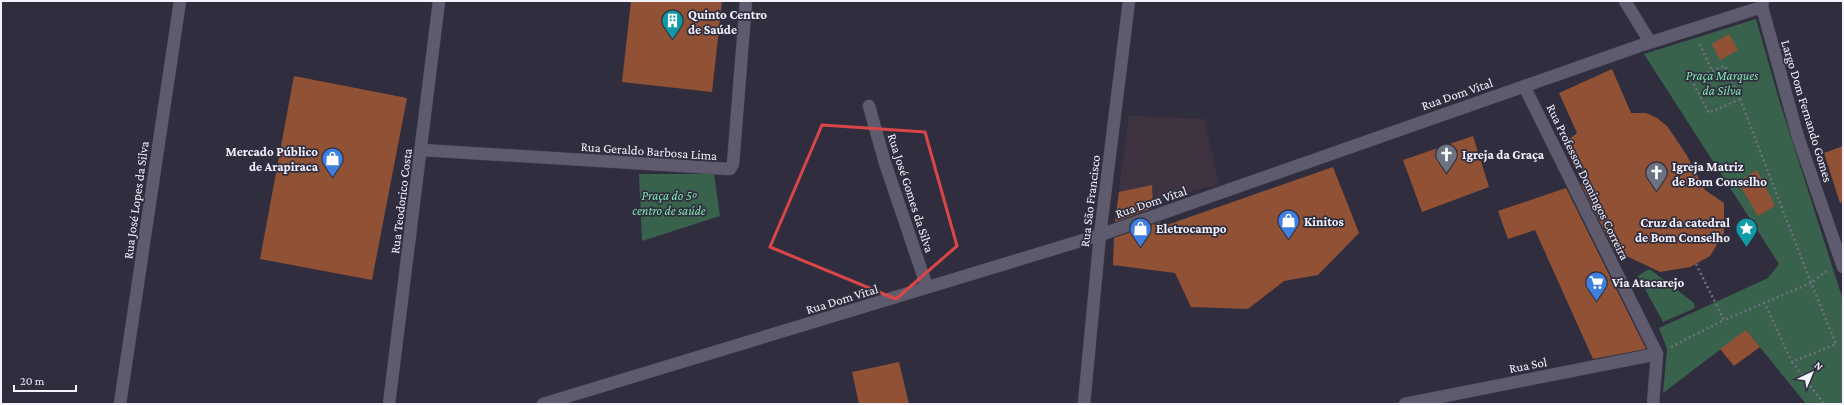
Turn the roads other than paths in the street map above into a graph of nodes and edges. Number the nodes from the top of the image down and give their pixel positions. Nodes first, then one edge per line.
1 (180, 1) edge
2 (439, 1) edge
3 (746, 1) edge
4 (1129, 1) edge
5 (1625, 1) edge
6 (1762, 4) edge
7 (1650, 42) junction
8 (1524, 86) junction
9 (869, 106) dead end
10 (422, 150) junction
11 (1100, 234) junction
12 (1842, 264) edge
13 (927, 288) junction
14 (1657, 354) junction
15 (120, 404) edge
16 (389, 404) edge
17 (543, 404) edge
18 (1084, 404) edge
19 (1405, 404) edge
20 (1653, 404) edge

1 - 15 street, Rua José Lopes da Silva
2 - 10 street, Rua Teodorico Costa
3 - 10 street, Rua Geraldo Barbosa Lima
4 - 11 street, Rua São Francisco
5 - 7 street
6 - 7 street, Rua Dom Vital
6 - 12 street, Largo Dom Fernando Gomes
7 - 8 street, Rua Dom Vital
8 - 11 street, Rua Dom Vital
8 - 14 street, Rua Professor Domingos Correira
9 - 13 street, Rua José Gomes da Silva
10 - 16 street, Rua Teodorico Costa
11 - 13 street, Rua Dom Vital
11 - 18 street, Rua São Francisco
13 - 17 street, Rua Dom Vital
14 - 19 street, Rua Sol
14 - 20 street

